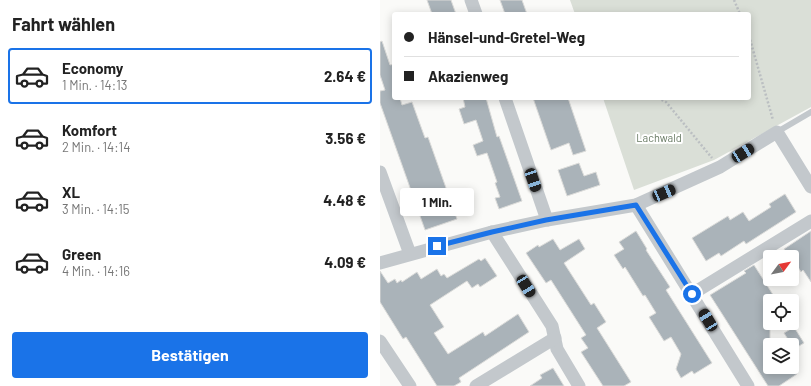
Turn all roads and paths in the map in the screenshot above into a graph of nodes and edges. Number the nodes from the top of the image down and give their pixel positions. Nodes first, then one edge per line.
1 (471, 0) edge
2 (734, 0) edge
3 (475, 12) edge
4 (739, 12) edge
5 (751, 43) edge
6 (506, 100) edge
7 (662, 100) edge
8 (811, 112) edge
9 (776, 132) junction
10 (720, 167) junction
11 (380, 172) edge
12 (811, 187) edge
13 (636, 205) junction
14 (546, 220) junction
15 (811, 221) edge
16 (492, 232) junction
17 (410, 254) junction
18 (380, 263) edge
19 (692, 294) junction
20 (555, 338) junction
21 (380, 341) edge
22 (410, 386) edge
23 (476, 386) edge
24 (579, 386) edge
25 (748, 386) edge

1 - 3 street
2 - 4 path
5 - 9 path
6 - 14 street
7 - 10 path
8 - 9 lane
9 - 10 street
9 - 12 street
10 - 13 street
11 - 17 street
13 - 14 street
13 - 19 street
14 - 16 street
15 - 19 street
16 - 17 street
16 - 20 street
17 - 18 street
19 - 25 street
20 - 23 street
20 - 24 street
21 - 22 street

